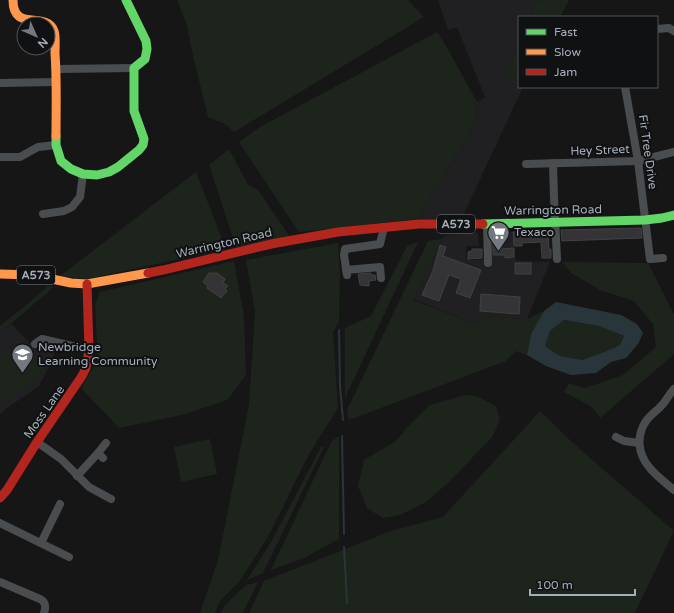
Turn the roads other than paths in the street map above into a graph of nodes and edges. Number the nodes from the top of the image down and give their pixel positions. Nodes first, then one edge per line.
1 (13, 0) edge
2 (126, 0) edge
3 (658, 29) edge
4 (674, 31) edge
5 (134, 68) junction
6 (56, 69) junction
7 (56, 82) junction
8 (0, 83) edge
9 (625, 88) edge
10 (56, 145) junction
11 (674, 152) edge
12 (0, 157) edge
13 (638, 161) junction
14 (526, 164) dead end
15 (553, 164) junction
16 (83, 174) junction
17 (43, 214) dead end
18 (674, 215) edge
19 (645, 220) junction
20 (555, 222) junction
21 (487, 224) junction
22 (384, 227) junction
23 (557, 258) dead end
24 (663, 258) dead end
25 (488, 263) dead end
26 (0, 274) edge
27 (381, 278) dead end
28 (87, 284) junction
29 (35, 344) dead end
30 (89, 350) junction
31 (674, 389) edge
32 (616, 437) dead end
33 (37, 442) junction
34 (639, 442) junction
35 (106, 443) dead end
36 (77, 476) junction
37 (673, 486) edge
38 (0, 498) edge
39 (111, 499) dead end
40 (60, 504) dead end
41 (0, 523) edge
42 (41, 544) junction
43 (69, 557) dead end
44 (0, 582) edge
45 (44, 613) edge

1 - 6 street
2 - 5 street
3 - 4 street
5 - 6 street
5 - 16 street
6 - 7 street
7 - 8 street
7 - 10 street
9 - 13 street, Fir Tree Drive
10 - 12 street
10 - 16 street
11 - 13 street, Hey Street
13 - 15 street, Hey Street
13 - 19 street, Fir Tree Drive
14 - 15 street, Hey Street
15 - 20 street
16 - 17 street
18 - 19 street, Warrington Road / A573
19 - 20 street, Warrington Road / A573
19 - 24 street, Fir Tree Drive
20 - 21 street, Warrington Road / A573
20 - 23 street
21 - 22 street, Warrington Road / A573
21 - 25 street
22 - 27 street
22 - 28 street, Warrington Road / A573
26 - 28 street, Warrington Road / A573
28 - 30 street, Moss Lane
29 - 30 street
30 - 33 street, Moss Lane
31 - 34 street
32 - 34 street
33 - 36 street
33 - 38 street, Moss Lane
34 - 37 street
35 - 36 street
36 - 39 street
40 - 42 street
41 - 42 street
42 - 43 street
44 - 45 street

